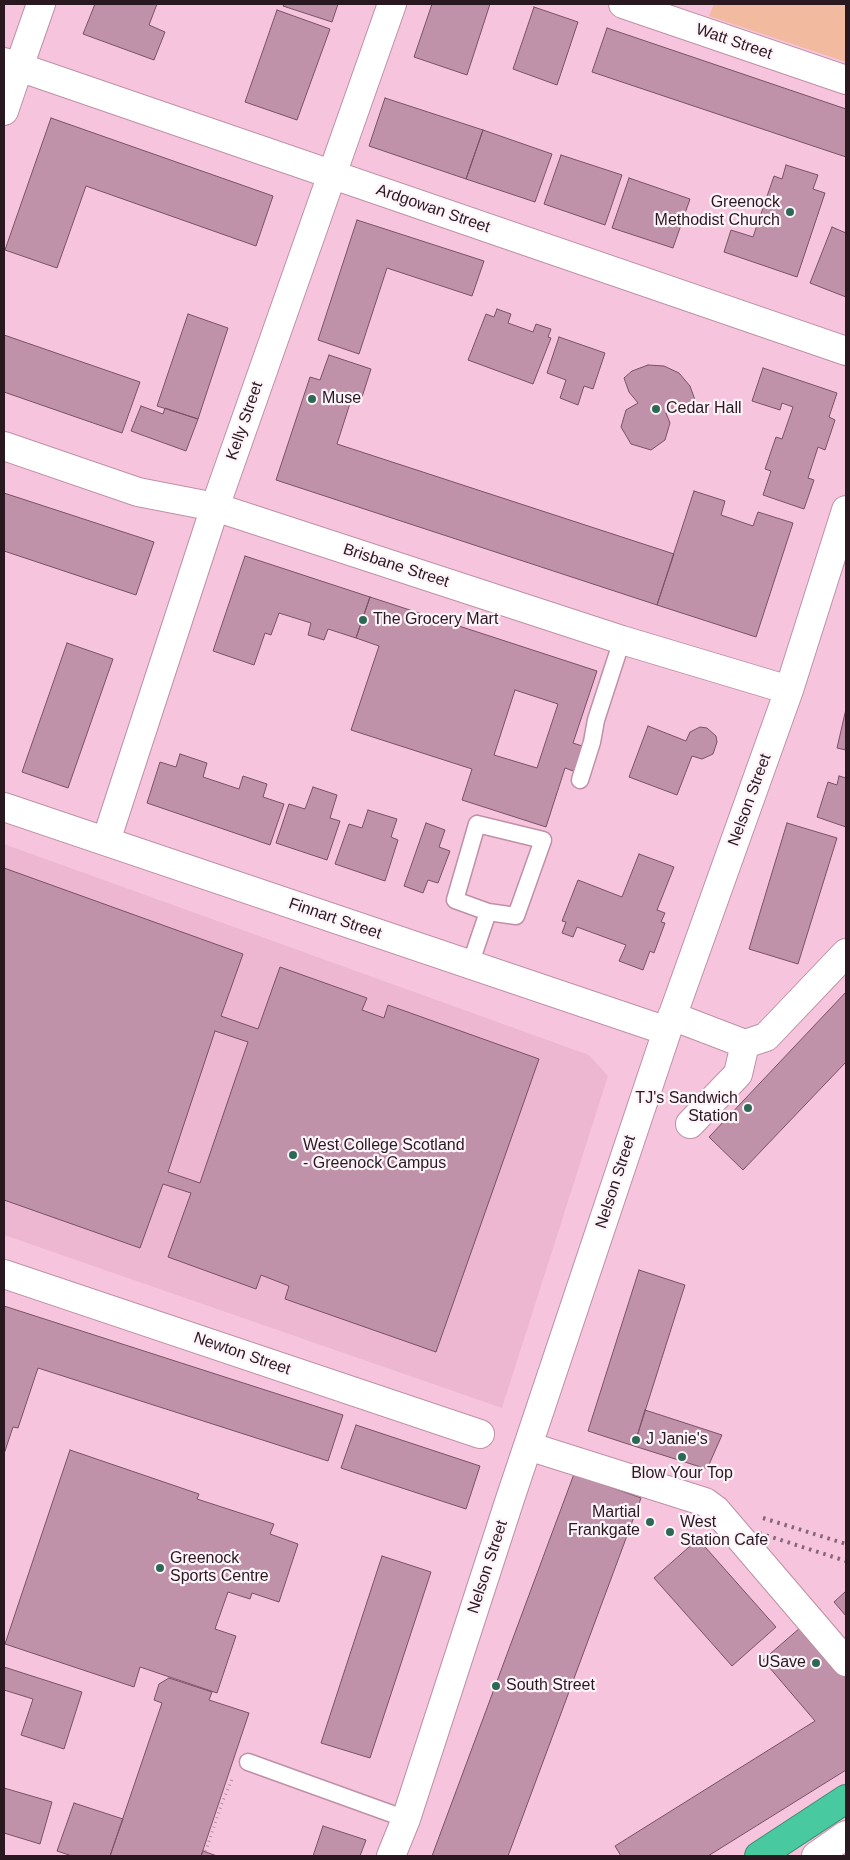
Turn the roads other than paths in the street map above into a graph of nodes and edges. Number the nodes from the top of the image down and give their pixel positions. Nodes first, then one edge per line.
1 (41, 4) edge
2 (392, 4) edge
3 (622, 4) edge
4 (11, 64) edge
5 (846, 80) edge
6 (4, 111) edge
7 (332, 174) junction
8 (846, 351) edge
9 (4, 446) edge
10 (215, 507) junction
11 (846, 510) edge
12 (622, 640) junction
13 (789, 690) junction
14 (580, 780) dead end
15 (4, 807) edge
16 (106, 841) junction
17 (488, 912) junction
18 (846, 952) edge
19 (470, 965) junction
20 (669, 1024) junction
21 (745, 1044) junction
22 (690, 1124) dead end
23 (4, 1274) edge
24 (480, 1434) dead end
25 (528, 1446) junction
26 (846, 1662) edge
27 (248, 1762) road end
28 (840, 1809) edge
29 (406, 1819) junction
30 (846, 1835) edge
31 (392, 1856) edge
32 (759, 1856) edge
33 (816, 1856) edge

1 - 4 street
2 - 7 street, Kelly Street
3 - 5 street, Watt Street
4 - 6 street
4 - 7 street, Ardgowan Street
7 - 8 street, Ardgowan Street
7 - 10 street, Kelly Street
9 - 10 street, Brisbane Street
10 - 12 street, Brisbane Street
10 - 16 street, Kelly Street
11 - 13 street, Nelson Street
12 - 13 street, Brisbane Street
12 - 14 lane
13 - 20 street, Nelson Street
15 - 16 street, Finnart Street
16 - 19 street, Finnart Street
17 - 17 lane
17 - 19 lane
18 - 21 street
19 - 20 street, Finnart Street
20 - 21 street, Finnart Street
20 - 25 street, Nelson Street
21 - 22 street
23 - 24 street, Newton Street
25 - 26 street
25 - 29 street, Nelson Street
27 - 29 lane
28 - 32 highway
29 - 31 street, Nelson Street
30 - 33 street

